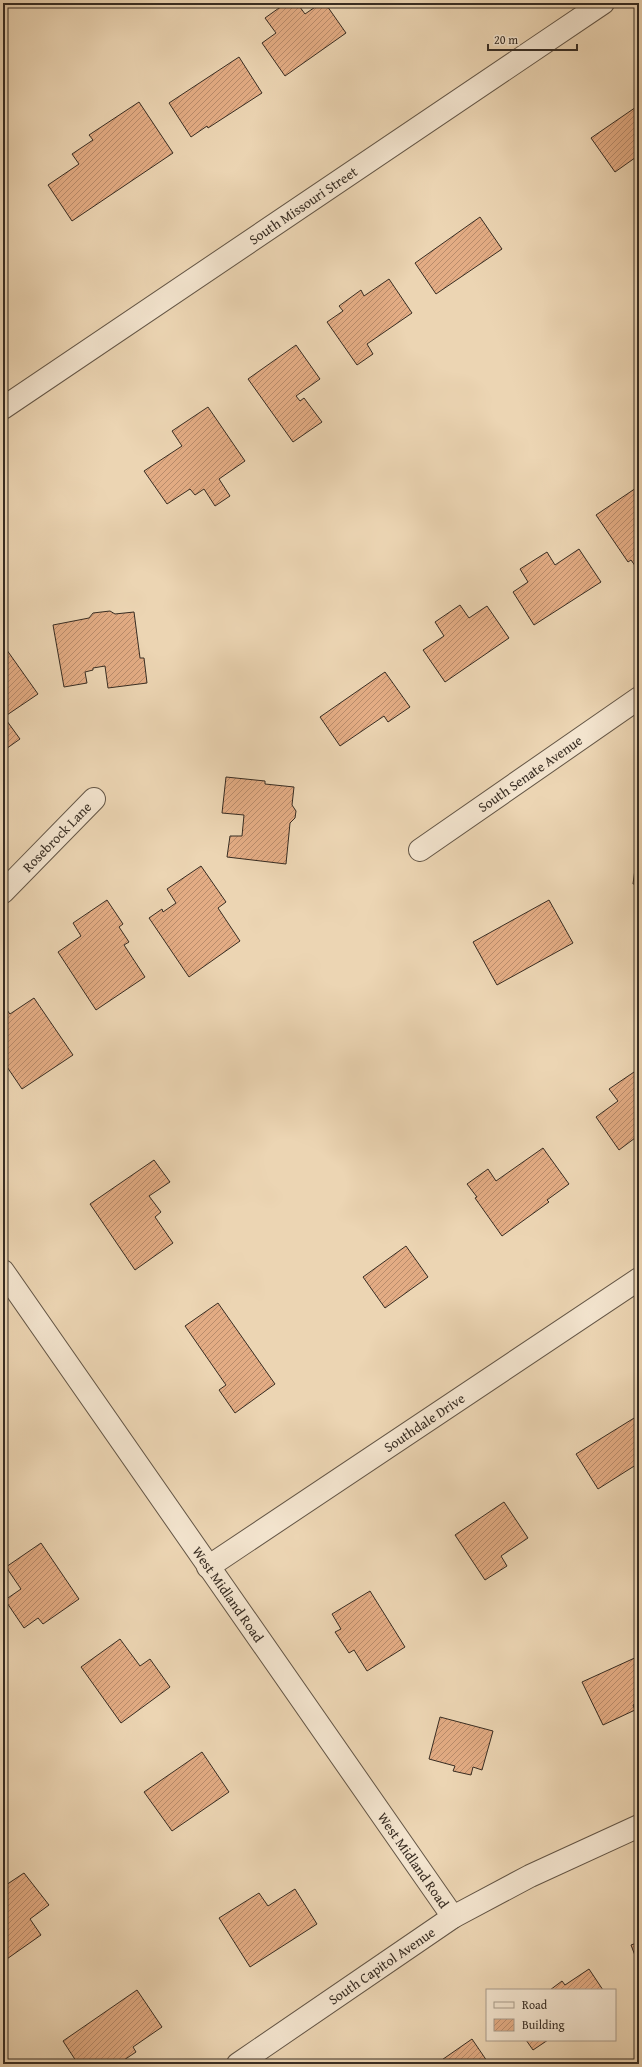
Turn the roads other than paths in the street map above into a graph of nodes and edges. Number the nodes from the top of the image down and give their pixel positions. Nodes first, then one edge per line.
1 (603, 3) edge
2 (3, 408) edge
3 (639, 698) edge
4 (94, 799) dead end
5 (420, 850) dead end
6 (3, 892) edge
7 (3, 1271) edge
8 (639, 1279) edge
9 (208, 1567) junction
10 (639, 1826) edge
11 (453, 1917) junction
12 (238, 2064) edge

1 - 2 street, South Missouri Street
3 - 5 street, South Senate Avenue
4 - 6 street, Rosebrock Lane
7 - 9 street, West Midland Road
8 - 9 street, Southdale Drive
9 - 11 street, West Midland Road
10 - 11 street, South Capitol Avenue
11 - 12 street, South Capitol Avenue

